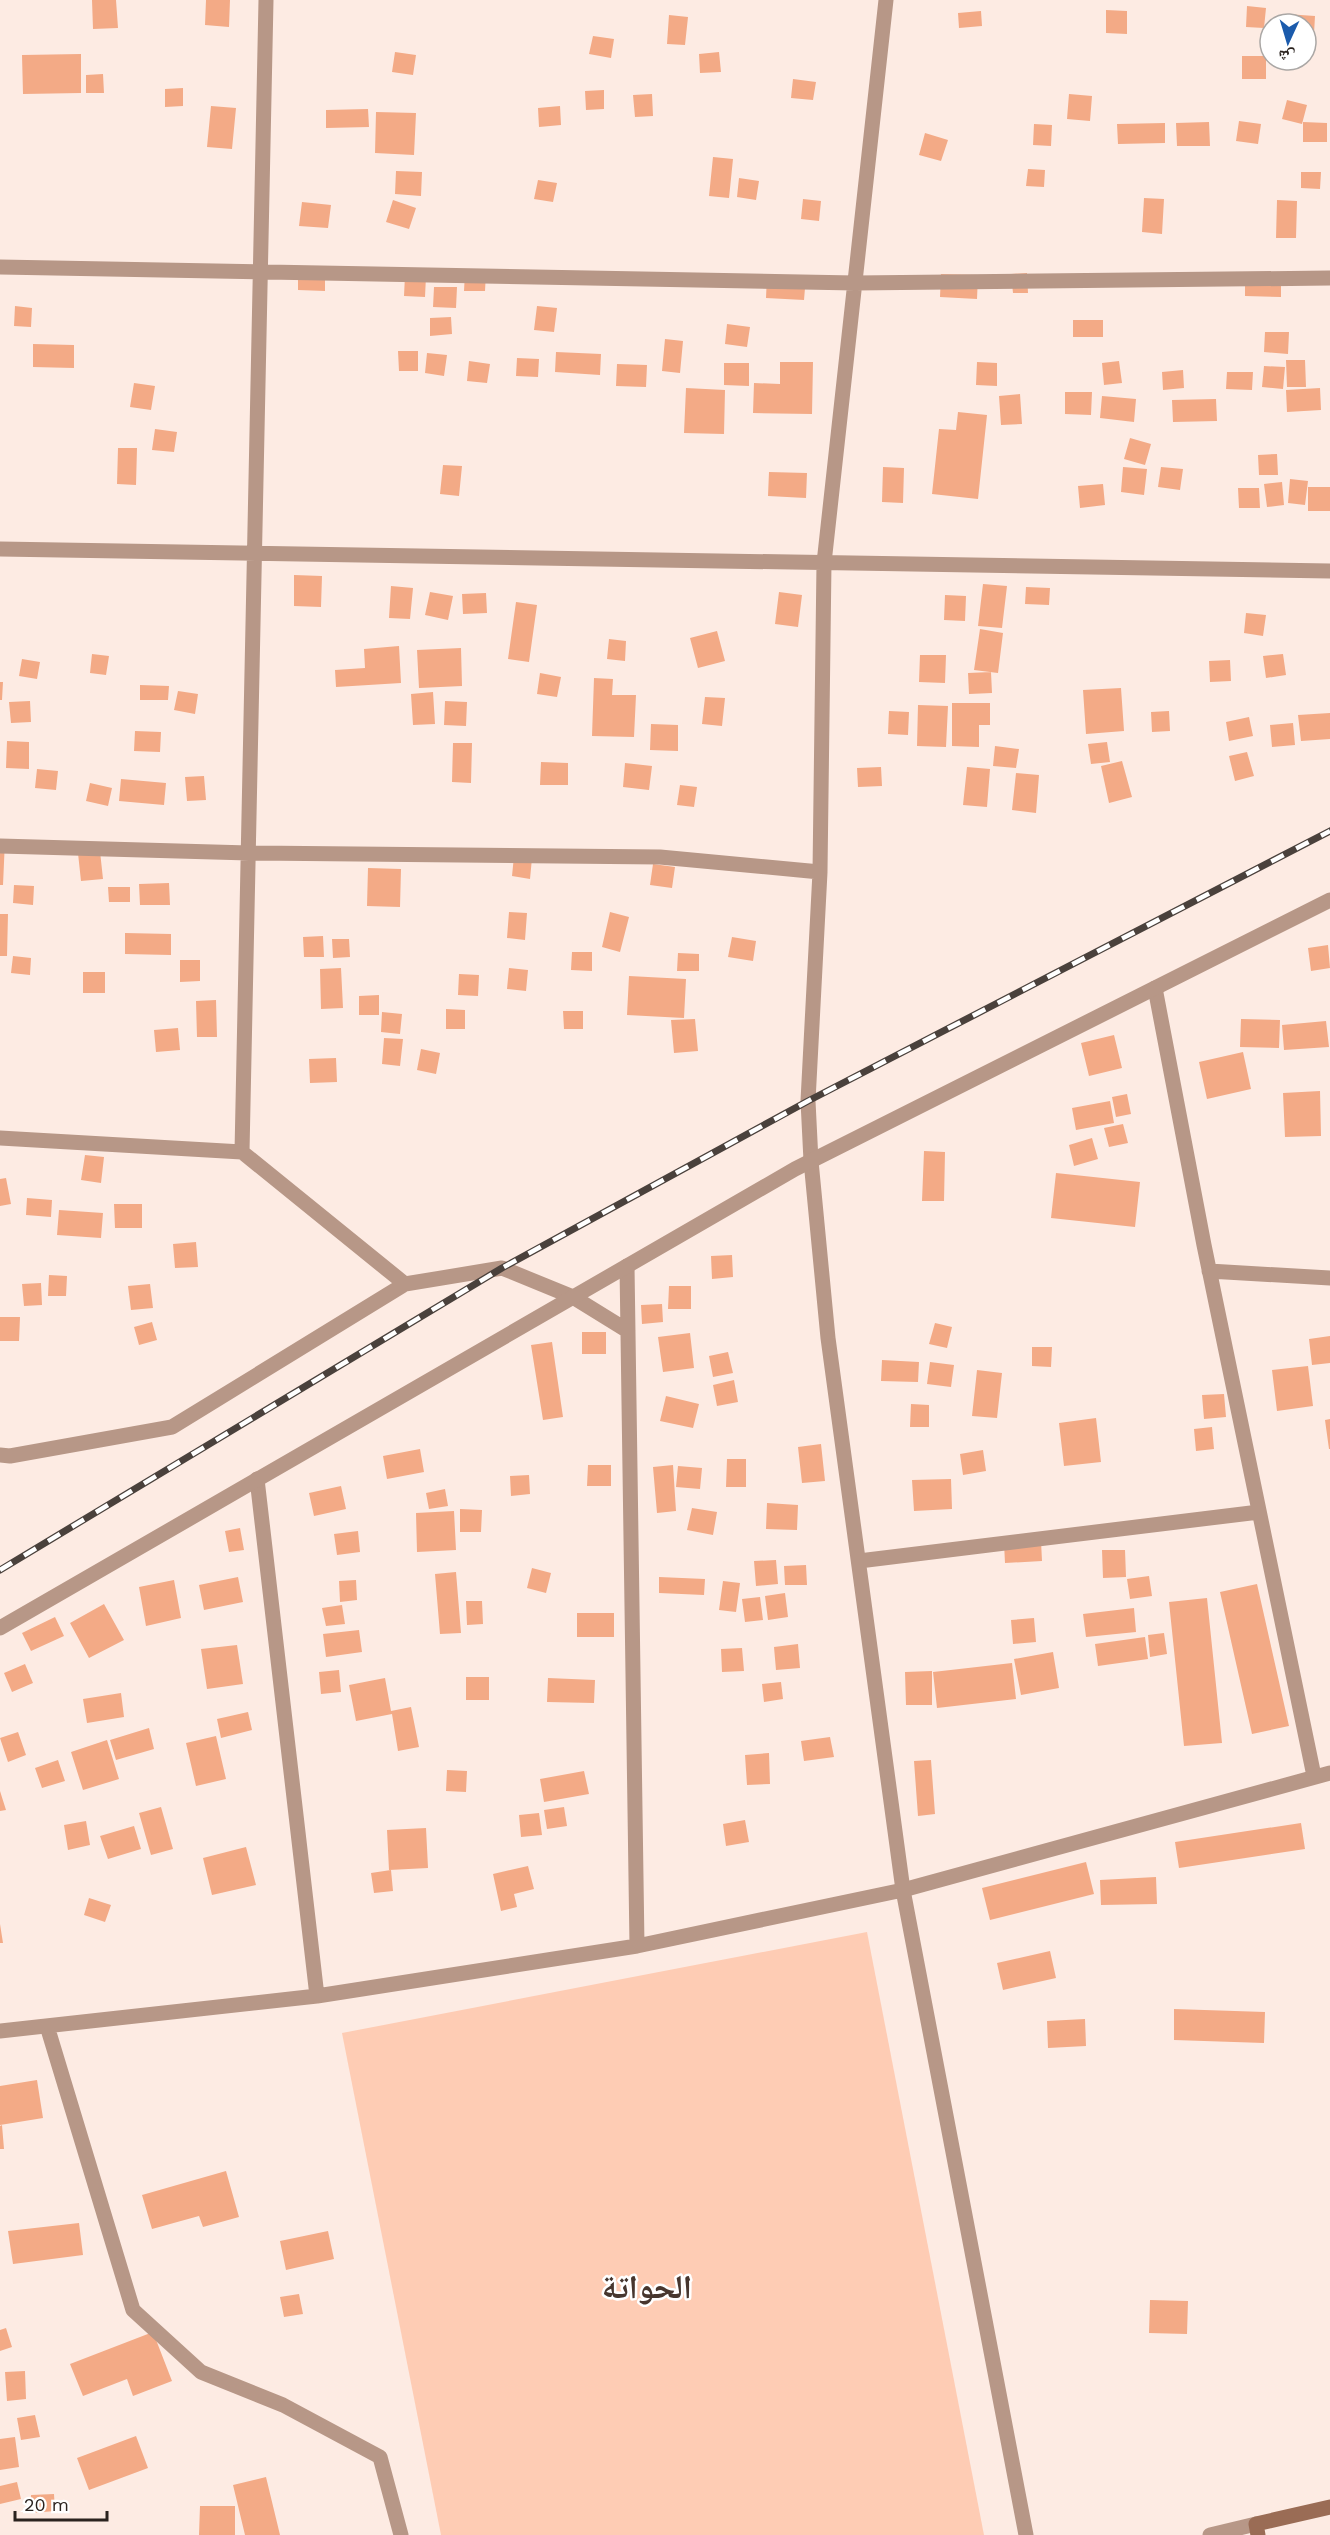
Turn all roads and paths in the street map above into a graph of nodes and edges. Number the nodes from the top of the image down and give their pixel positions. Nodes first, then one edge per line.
1 (266, 0) edge
2 (886, 0) edge
3 (0, 267) edge
4 (261, 273) junction
5 (1330, 278) edge
6 (855, 283) junction
7 (0, 549) edge
8 (256, 554) junction
9 (824, 562) junction
10 (1330, 571) edge
11 (0, 846) edge
12 (249, 853) junction
13 (820, 872) junction
14 (1330, 900) edge
15 (1155, 988) junction
16 (0, 1138) edge
17 (242, 1152) junction
18 (811, 1161) junction
19 (627, 1266) junction
20 (1209, 1271) junction
21 (1330, 1278) edge
22 (405, 1284) junction
23 (573, 1297) junction
24 (628, 1331) junction
25 (0, 1455) edge
26 (257, 1479) junction
27 (1259, 1512) junction
28 (859, 1561) junction
29 (0, 1628) edge
30 (1330, 1773) edge
31 (1314, 1776) junction
32 (903, 1890) junction
33 (638, 1946) junction
34 (317, 1996) junction
35 (47, 2026) junction
36 (0, 2031) edge
37 (1330, 2507) edge
38 (1257, 2529) edge
39 (401, 2535) edge
40 (1026, 2535) edge
41 (1210, 2535) edge

1 - 4 street
2 - 6 street
3 - 4 street
4 - 6 street
4 - 8 street
5 - 6 street
6 - 9 street
7 - 8 street
8 - 9 street
8 - 12 street
9 - 10 street
9 - 13 street
11 - 12 street
12 - 13 street
12 - 17 street
13 - 18 street
14 - 15 street
15 - 18 street
15 - 20 street
16 - 17 street
17 - 22 street
18 - 19 street
18 - 28 street
19 - 23 street
19 - 24 street
20 - 21 street
20 - 27 street
22 - 23 street
22 - 25 street
23 - 24 street
23 - 26 street
24 - 33 street
26 - 29 street
26 - 34 street
27 - 28 street
27 - 31 street
28 - 32 street
30 - 31 street
31 - 32 street
32 - 33 street
32 - 40 street
33 - 34 street
34 - 35 street
35 - 36 street
35 - 39 street
37 - 38 main road
38 - 41 street

